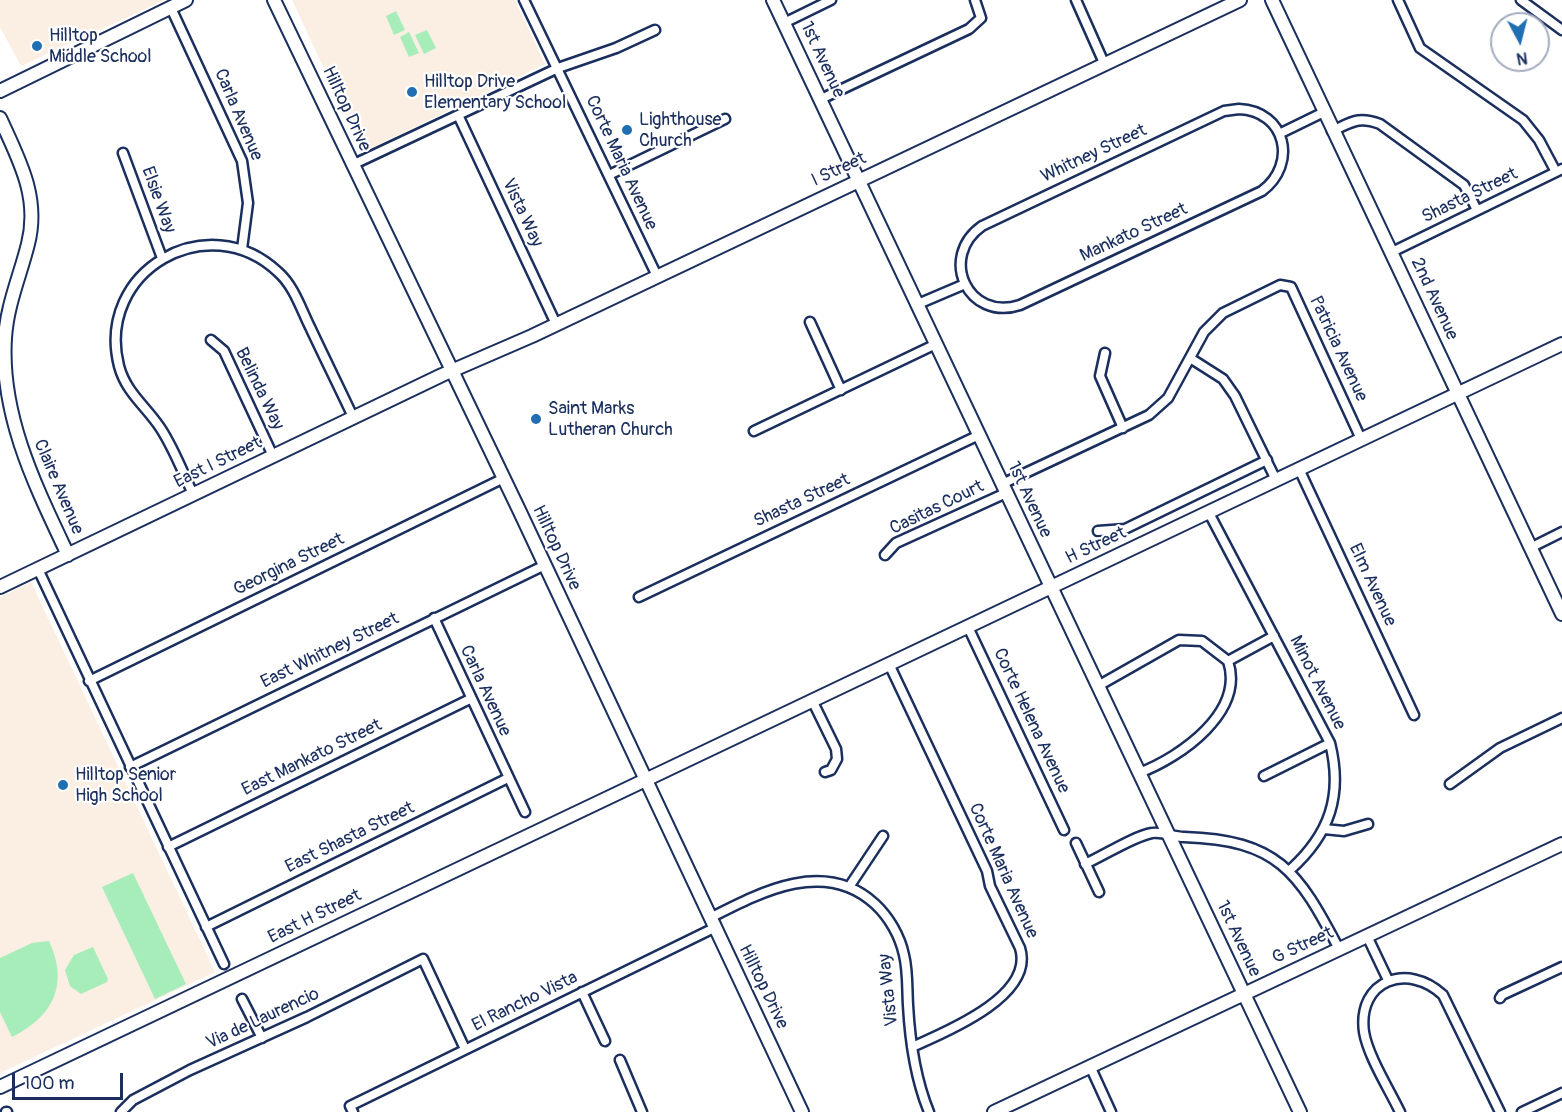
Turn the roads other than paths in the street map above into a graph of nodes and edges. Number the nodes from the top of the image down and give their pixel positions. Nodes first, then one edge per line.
1 (186, 0) edge
2 (274, 0) edge
3 (525, 0) edge
4 (773, 0) edge
5 (831, 0) edge
6 (975, 0) edge
7 (1076, 0) edge
8 (1240, 0) edge
9 (1272, 0) edge
10 (1398, 0) edge
11 (1521, 0) edge
12 (171, 8) junction
13 (784, 23) junction
14 (655, 30) dead end
15 (1562, 30) edge
16 (1104, 63) junction
17 (558, 68) junction
18 (0, 90) edge
19 (821, 99) junction
20 (1324, 112) junction
21 (459, 117) junction
22 (0, 118) edge
23 (725, 119) dead end
24 (1332, 131) junction
25 (1281, 133) junction
26 (123, 153) dead end
27 (352, 165) junction
28 (1559, 171) edge
29 (609, 175) junction
30 (858, 181) junction
31 (1477, 210) junction
32 (242, 249) junction
33 (1392, 252) junction
34 (162, 258) junction
35 (657, 276) junction
36 (964, 284) junction
37 (918, 304) junction
38 (810, 322) dead end
39 (556, 324) junction
40 (211, 339) dead end
41 (936, 344) junction
42 (1562, 344) edge
43 (1105, 353) dead end
44 (1190, 358) junction
45 (452, 371) junction
46 (841, 390) junction
47 (1459, 394) junction
48 (353, 417) junction
49 (1123, 428) junction
50 (754, 431) dead end
51 (979, 435) junction
52 (1361, 439) junction
53 (273, 456) junction
54 (1267, 460) junction
55 (1299, 469) junction
56 (504, 478) junction
57 (1276, 480) junction
58 (1004, 488) junction
59 (194, 494) junction
60 (1209, 513) junction
61 (1098, 531) dead end
62 (1562, 532) edge
63 (1530, 548) junction
64 (68, 555) junction
65 (885, 555) dead end
66 (545, 565) junction
67 (38, 569) junction
68 (0, 587) edge
69 (1051, 587) junction
70 (639, 597) dead end
71 (1562, 614) edge
72 (434, 618) junction
73 (968, 627) junction
74 (1274, 636) junction
75 (1228, 661) junction
76 (889, 664) junction
77 (89, 681) junction
78 (1098, 686) junction
79 (470, 699) junction
80 (812, 700) junction
81 (1414, 715) dead end
82 (1562, 718) edge
83 (1330, 743) junction
84 (130, 767) junction
85 (825, 772) dead end
86 (1139, 773) junction
87 (1264, 776) dead end
88 (508, 778) junction
89 (645, 778) junction
90 (1450, 784) dead end
91 (525, 812) dead end
92 (1368, 824) dead end
93 (1324, 829) junction
94 (1064, 830) dead end
95 (1168, 834) junction
96 (883, 836) dead end
97 (1076, 843) dead end
98 (1562, 844) edge
99 (168, 847) junction
100 (1085, 864) junction
101 (1290, 870) junction
102 (849, 887) junction
103 (1099, 892) dead end
104 (712, 923) junction
105 (206, 927) junction
106 (1367, 936) junction
107 (1339, 949) junction
108 (224, 964) dead end
109 (1562, 967) edge
110 (1388, 980) junction
111 (582, 992) junction
112 (1244, 993) junction
113 (1500, 998) dead end
114 (242, 999) dead end
115 (262, 1038) junction
116 (605, 1041) dead end
117 (912, 1047) junction
118 (465, 1049) junction
119 (620, 1060) dead end
120 (1090, 1066) junction
121 (0, 1087) edge
122 (1562, 1093) edge
123 (1010, 1108) edge
124 (352, 1109) edge
125 (121, 1112) edge
126 (642, 1112) edge
127 (802, 1112) edge
128 (929, 1112) edge
129 (994, 1112) edge
130 (1111, 1112) edge
131 (1300, 1112) edge
132 (1400, 1112) edge
133 (1500, 1112) edge
134 (1522, 1112) edge

1 - 12 street
2 - 27 street, Hilltop Drive
3 - 17 street, Corte Maria Avenue
4 - 13 street, 1st Avenue
5 - 13 street
6 - 19 street
7 - 16 street
8 - 16 street, I Street
9 - 20 street, 2nd Avenue
10 - 28 street
11 - 15 street
12 - 18 street
12 - 32 street, Carla Avenue
13 - 19 street, 1st Avenue
14 - 17 street
16 - 30 street, I Street
17 - 21 street
17 - 29 street, Corte Maria Avenue
19 - 30 street, 1st Avenue
20 - 24 street, 2nd Avenue
20 - 25 street
21 - 27 street
21 - 39 street, Vista Way
22 - 64 street, Claire Avenue
23 - 29 street
24 - 31 street
24 - 33 street, 2nd Avenue
25 - 36 street, Mankato Street
25 - 36 street, Whitney Street
26 - 34 street, Elsie Way
27 - 45 street, Hilltop Drive
28 - 31 street, Shasta Street
29 - 35 street, Corte Maria Avenue
30 - 35 street, I Street
30 - 37 street, 1st Avenue
31 - 33 street, Shasta Street
32 - 34 street
32 - 48 street
33 - 47 street, 2nd Avenue
34 - 59 street
35 - 39 street, I Street
36 - 37 street
37 - 41 street, 1st Avenue
38 - 46 street
39 - 45 street, I Street
40 - 53 street, Belinda Way
41 - 46 street
41 - 51 street, 1st Avenue
42 - 47 street, H Street
43 - 49 street
44 - 49 street
44 - 52 street, Patricia Avenue
44 - 54 street
45 - 48 street, East I Street
45 - 56 street, Hilltop Drive
46 - 50 street
47 - 52 street, H Street
47 - 63 street, 2nd Avenue
48 - 53 street, East I Street
49 - 58 street
51 - 58 street, 1st Avenue
51 - 70 street, Shasta Street
52 - 55 street, H Street
53 - 59 street, East I Street
54 - 57 street
54 - 61 street
55 - 57 street, H Street
55 - 81 street, Elm Avenue
56 - 66 street, Hilltop Drive
56 - 77 street, Georgina Street
57 - 60 street, H Street
58 - 65 street, Casitas Court
58 - 69 street, 1st Avenue
59 - 64 street, East I Street
60 - 69 street, H Street
60 - 74 street, Minot Avenue
62 - 63 street
63 - 71 street, 2nd Avenue
64 - 67 street, East I Street
66 - 72 street, East Whitney Street
66 - 89 street, Hilltop Drive
67 - 68 street, East I Street
67 - 77 street
69 - 73 street, H Street
69 - 78 street, 1st Avenue
72 - 79 street, Carla Avenue
72 - 84 street, East Whitney Street
73 - 76 street, H Street
73 - 94 street, Corte Helena Avenue
74 - 75 street
74 - 83 street, Minot Avenue
75 - 78 street
75 - 86 street
76 - 80 street, H Street
76 - 117 street, Corte Maria Avenue
77 - 84 street
78 - 86 street, 1st Avenue
79 - 88 street, Carla Avenue
79 - 99 street, East Mankato Street
80 - 85 street
80 - 89 street, H Street
82 - 90 street
83 - 87 street
83 - 93 street, Minot Avenue
84 - 99 street
86 - 95 street, 1st Avenue
88 - 91 street, Carla Avenue
88 - 105 street, East Shasta Street
89 - 104 street, Hilltop Drive
89 - 121 street, East H Street
92 - 93 street
93 - 101 street, Minot Avenue
95 - 100 street
95 - 101 street
95 - 112 street, 1st Avenue
96 - 102 street
97 - 100 street
98 - 106 street, G Street
99 - 105 street
100 - 103 street
101 - 107 street
102 - 104 street, Vista Way
102 - 117 street, Vista Way
104 - 111 street, El Rancho Vista
104 - 127 street, Hilltop Drive
105 - 108 street
106 - 107 street, G Street
106 - 110 street
107 - 112 street, G Street
109 - 113 street
110 - 132 street
110 - 133 street
111 - 116 street
111 - 118 street, El Rancho Vista
112 - 120 street, G Street
112 - 131 street, 1st Avenue
114 - 115 street
115 - 118 street, Via de Laurencio
115 - 125 street, Via de Laurencio
117 - 128 street, Vista Way
118 - 124 street, El Rancho Vista
119 - 126 street
120 - 123 street, G Street
120 - 130 street
122 - 134 street
123 - 129 street, G Street

